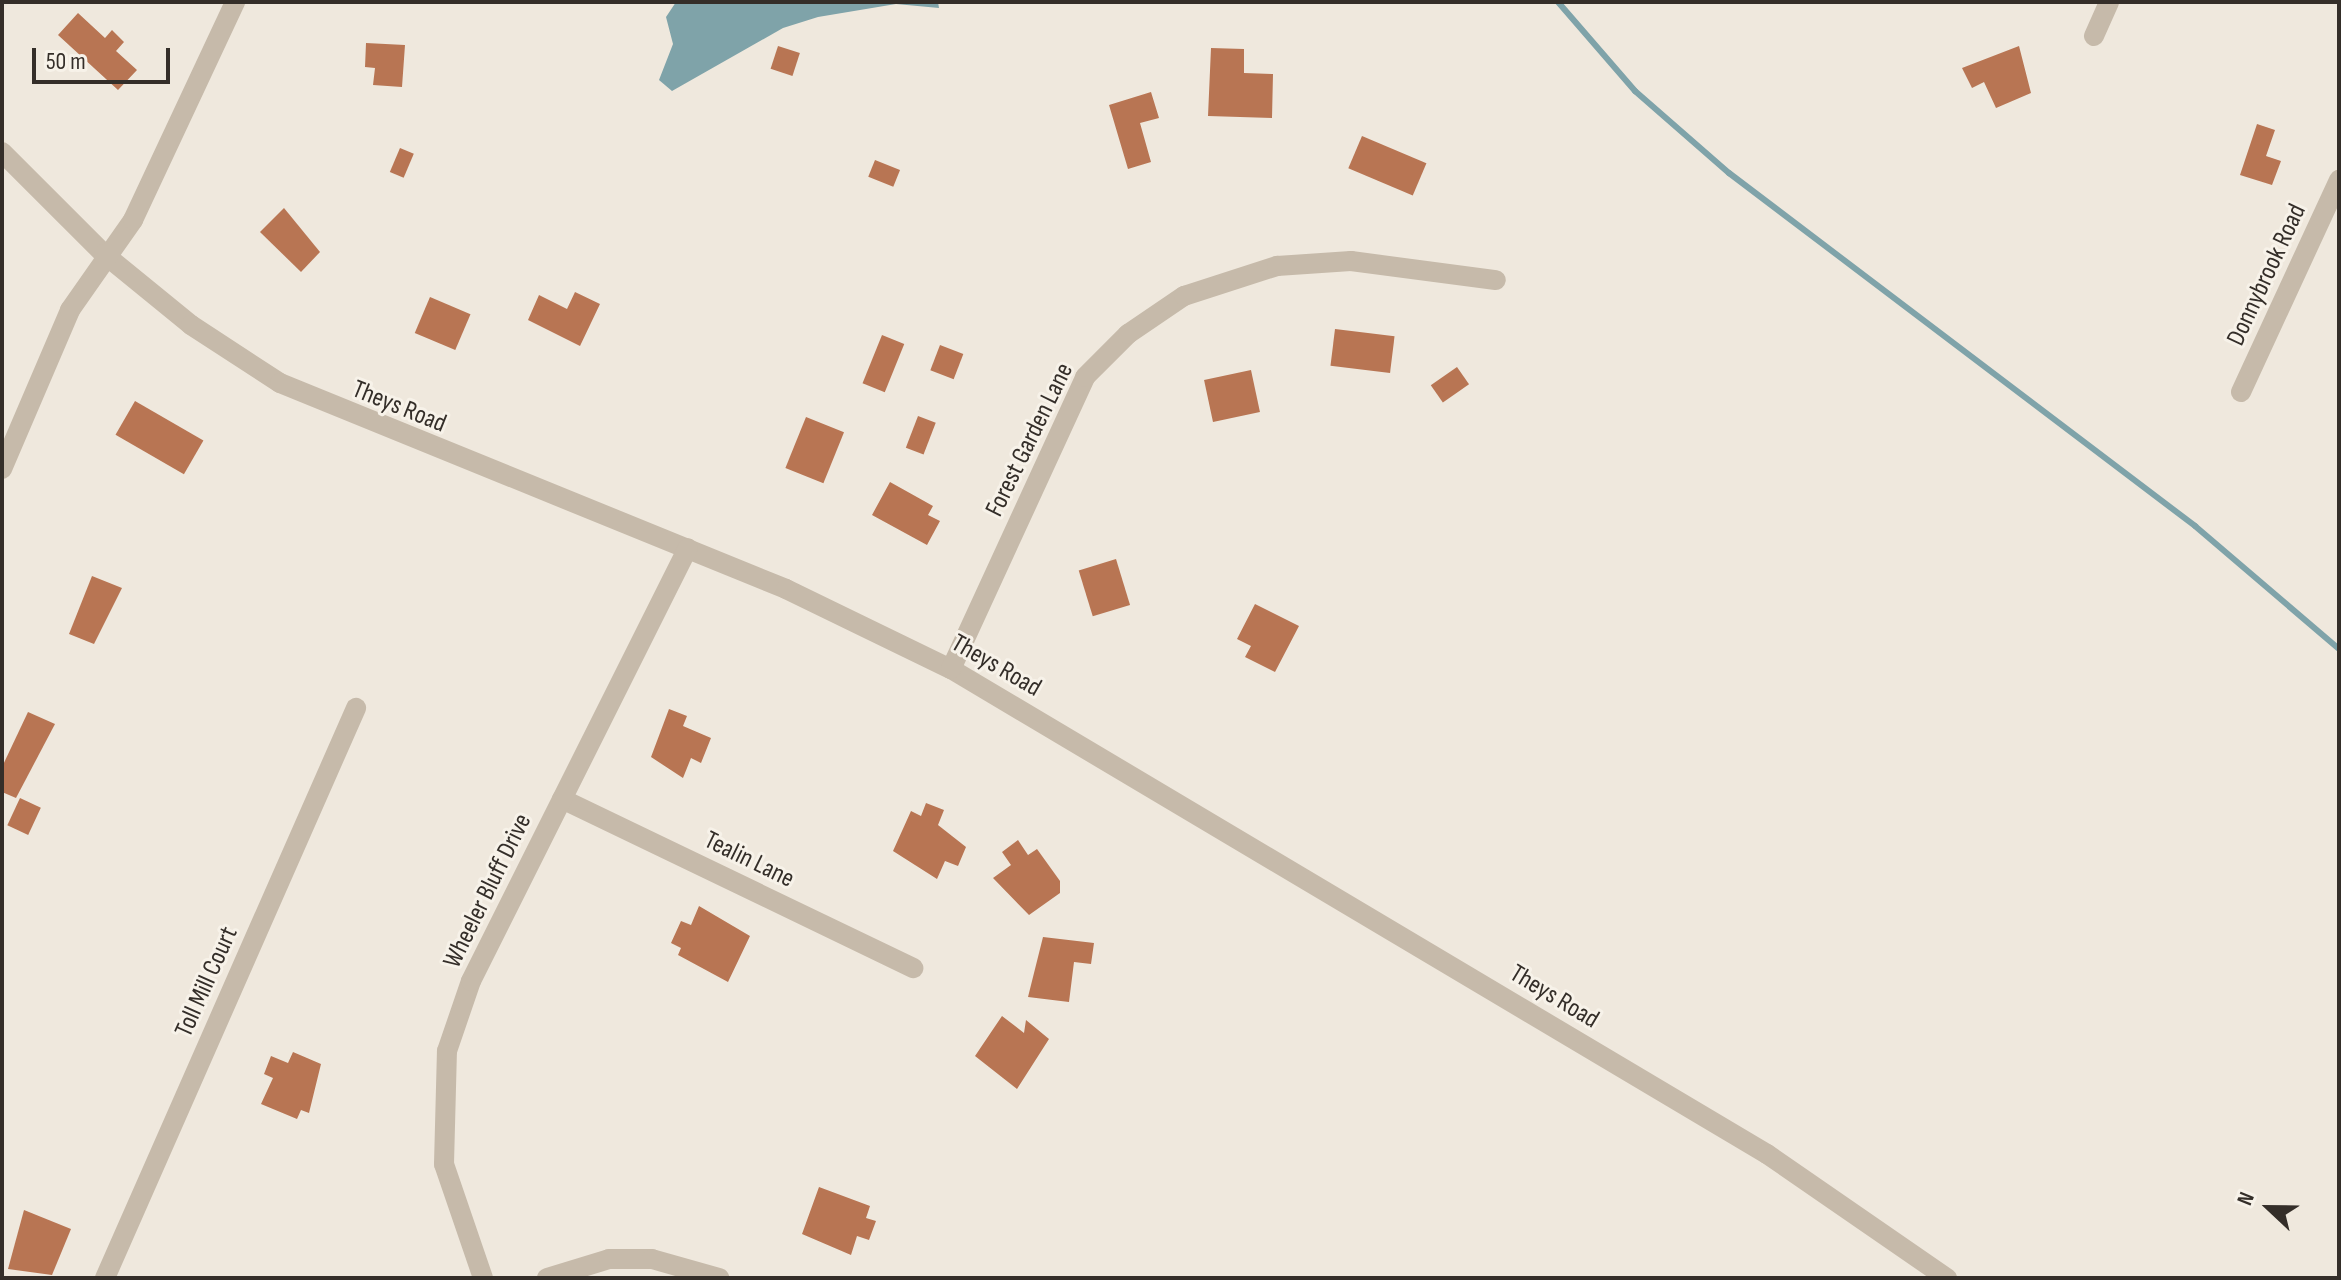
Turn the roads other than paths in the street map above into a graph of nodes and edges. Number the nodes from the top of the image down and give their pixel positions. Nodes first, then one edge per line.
1 (235, 2) edge
2 (2109, 2) edge
3 (2094, 36) dead end
4 (2, 152) edge
5 (2339, 180) edge
6 (104, 254) junction
7 (1496, 280) dead end
8 (2241, 392) dead end
9 (2, 469) edge
10 (688, 548) junction
11 (951, 669) junction
12 (356, 708) dead end
13 (562, 799) junction
14 (913, 968) dead end
15 (105, 1278) edge
16 (483, 1278) edge
17 (547, 1278) edge
18 (719, 1278) edge
19 (1947, 1278) edge

1 - 6 street
2 - 3 street
4 - 6 street, Theys Road
5 - 8 street, Donnybrook Road
6 - 9 street
6 - 10 street, Theys Road
7 - 11 street, Forest Garden Lane
10 - 11 street, Theys Road
10 - 13 street, Wheeler Bluff Drive
11 - 19 street, Theys Road
12 - 15 street, Toll Mill Court
13 - 14 street, Tealin Lane
13 - 16 street, Wheeler Bluff Drive
17 - 18 street

